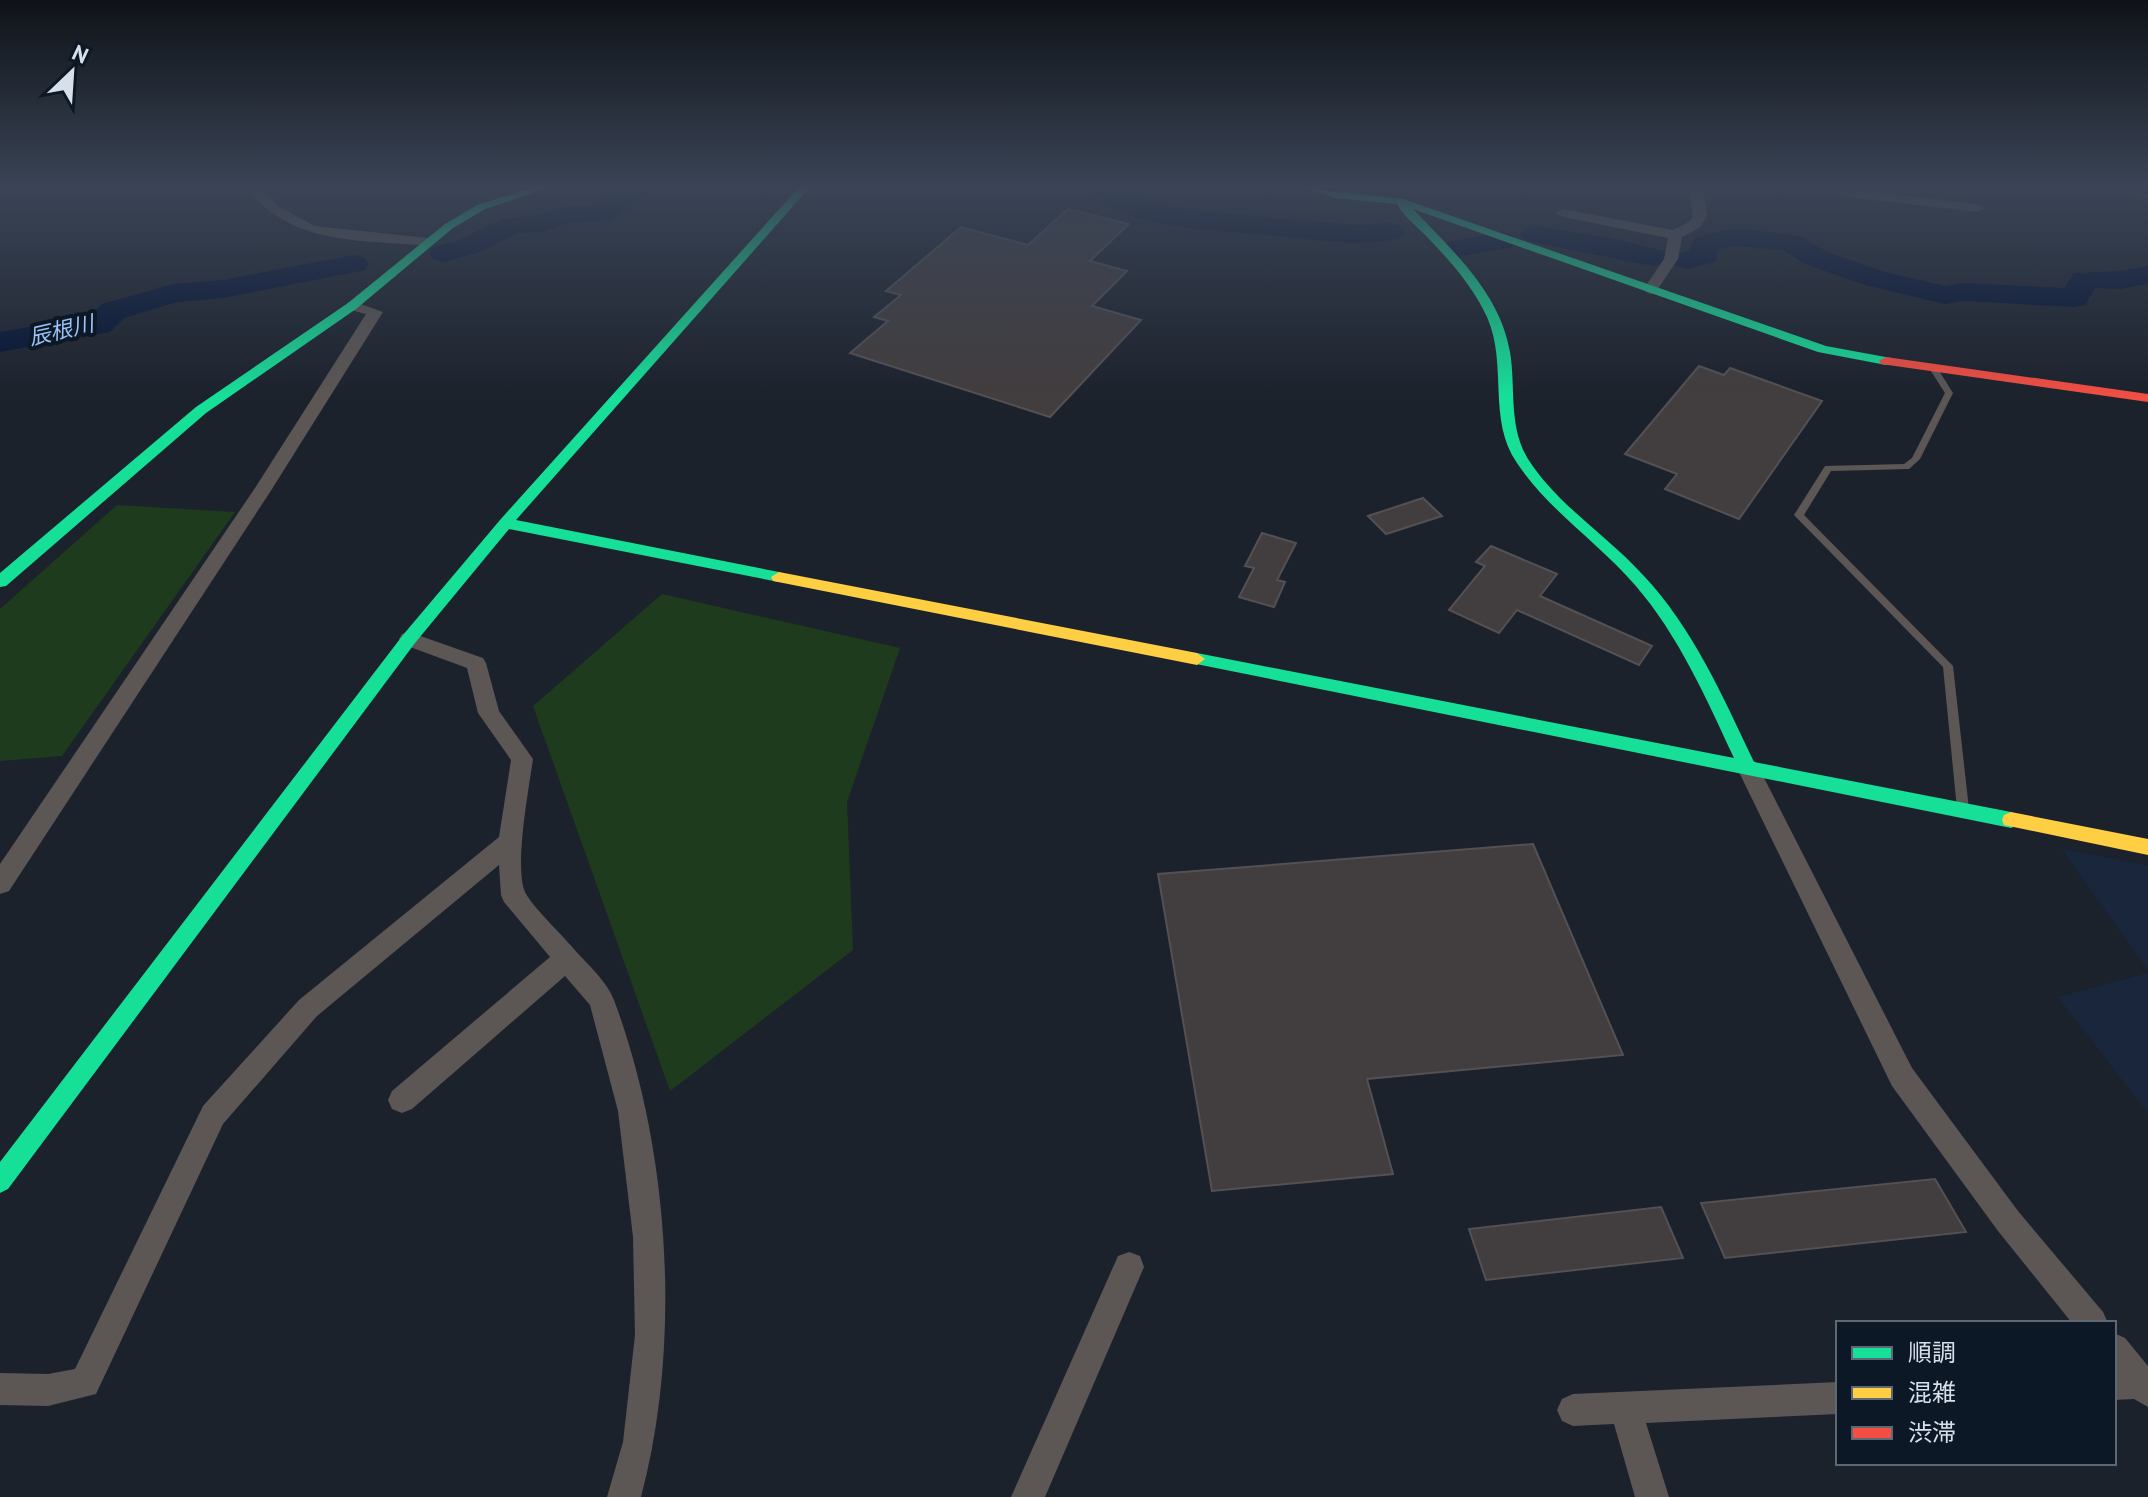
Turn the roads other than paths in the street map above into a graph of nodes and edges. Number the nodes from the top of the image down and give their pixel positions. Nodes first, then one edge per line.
1 (410, 257) edge
2 (743, 257) edge
3 (1448, 257) edge
4 (1561, 257) edge
5 (1671, 257) edge
6 (1650, 290) junction
7 (352, 306) junction
8 (1933, 368) junction
9 (2148, 398) edge
10 (505, 523) junction
11 (0, 582) edge
12 (409, 639) junction
13 (1748, 768) junction
14 (1963, 810) junction
15 (510, 842) junction
16 (2148, 847) edge
17 (0, 884) edge
18 (566, 959) junction
19 (402, 1100) dead end
20 (0, 1181) edge
21 (1129, 1267) dead end
22 (2090, 1321) edge
23 (2116, 1353) edge
24 (2135, 1386) edge
25 (0, 1389) edge
26 (1836, 1398) edge
27 (1625, 1408) junction
28 (1573, 1410) dead end
29 (624, 1497) edge
30 (1028, 1497) edge
31 (1652, 1497) edge

1 - 7 street
2 - 10 street
3 - 13 street
4 - 6 street
5 - 6 street
6 - 8 street
7 - 11 street
7 - 17 street
8 - 9 street
8 - 14 lane
10 - 12 street
10 - 13 street
12 - 15 street
12 - 20 street
13 - 14 street
13 - 22 street
14 - 16 street
15 - 18 street
15 - 25 street
18 - 19 street
18 - 29 street
21 - 30 street
23 - 24 street
26 - 27 street
27 - 28 street
27 - 31 street

